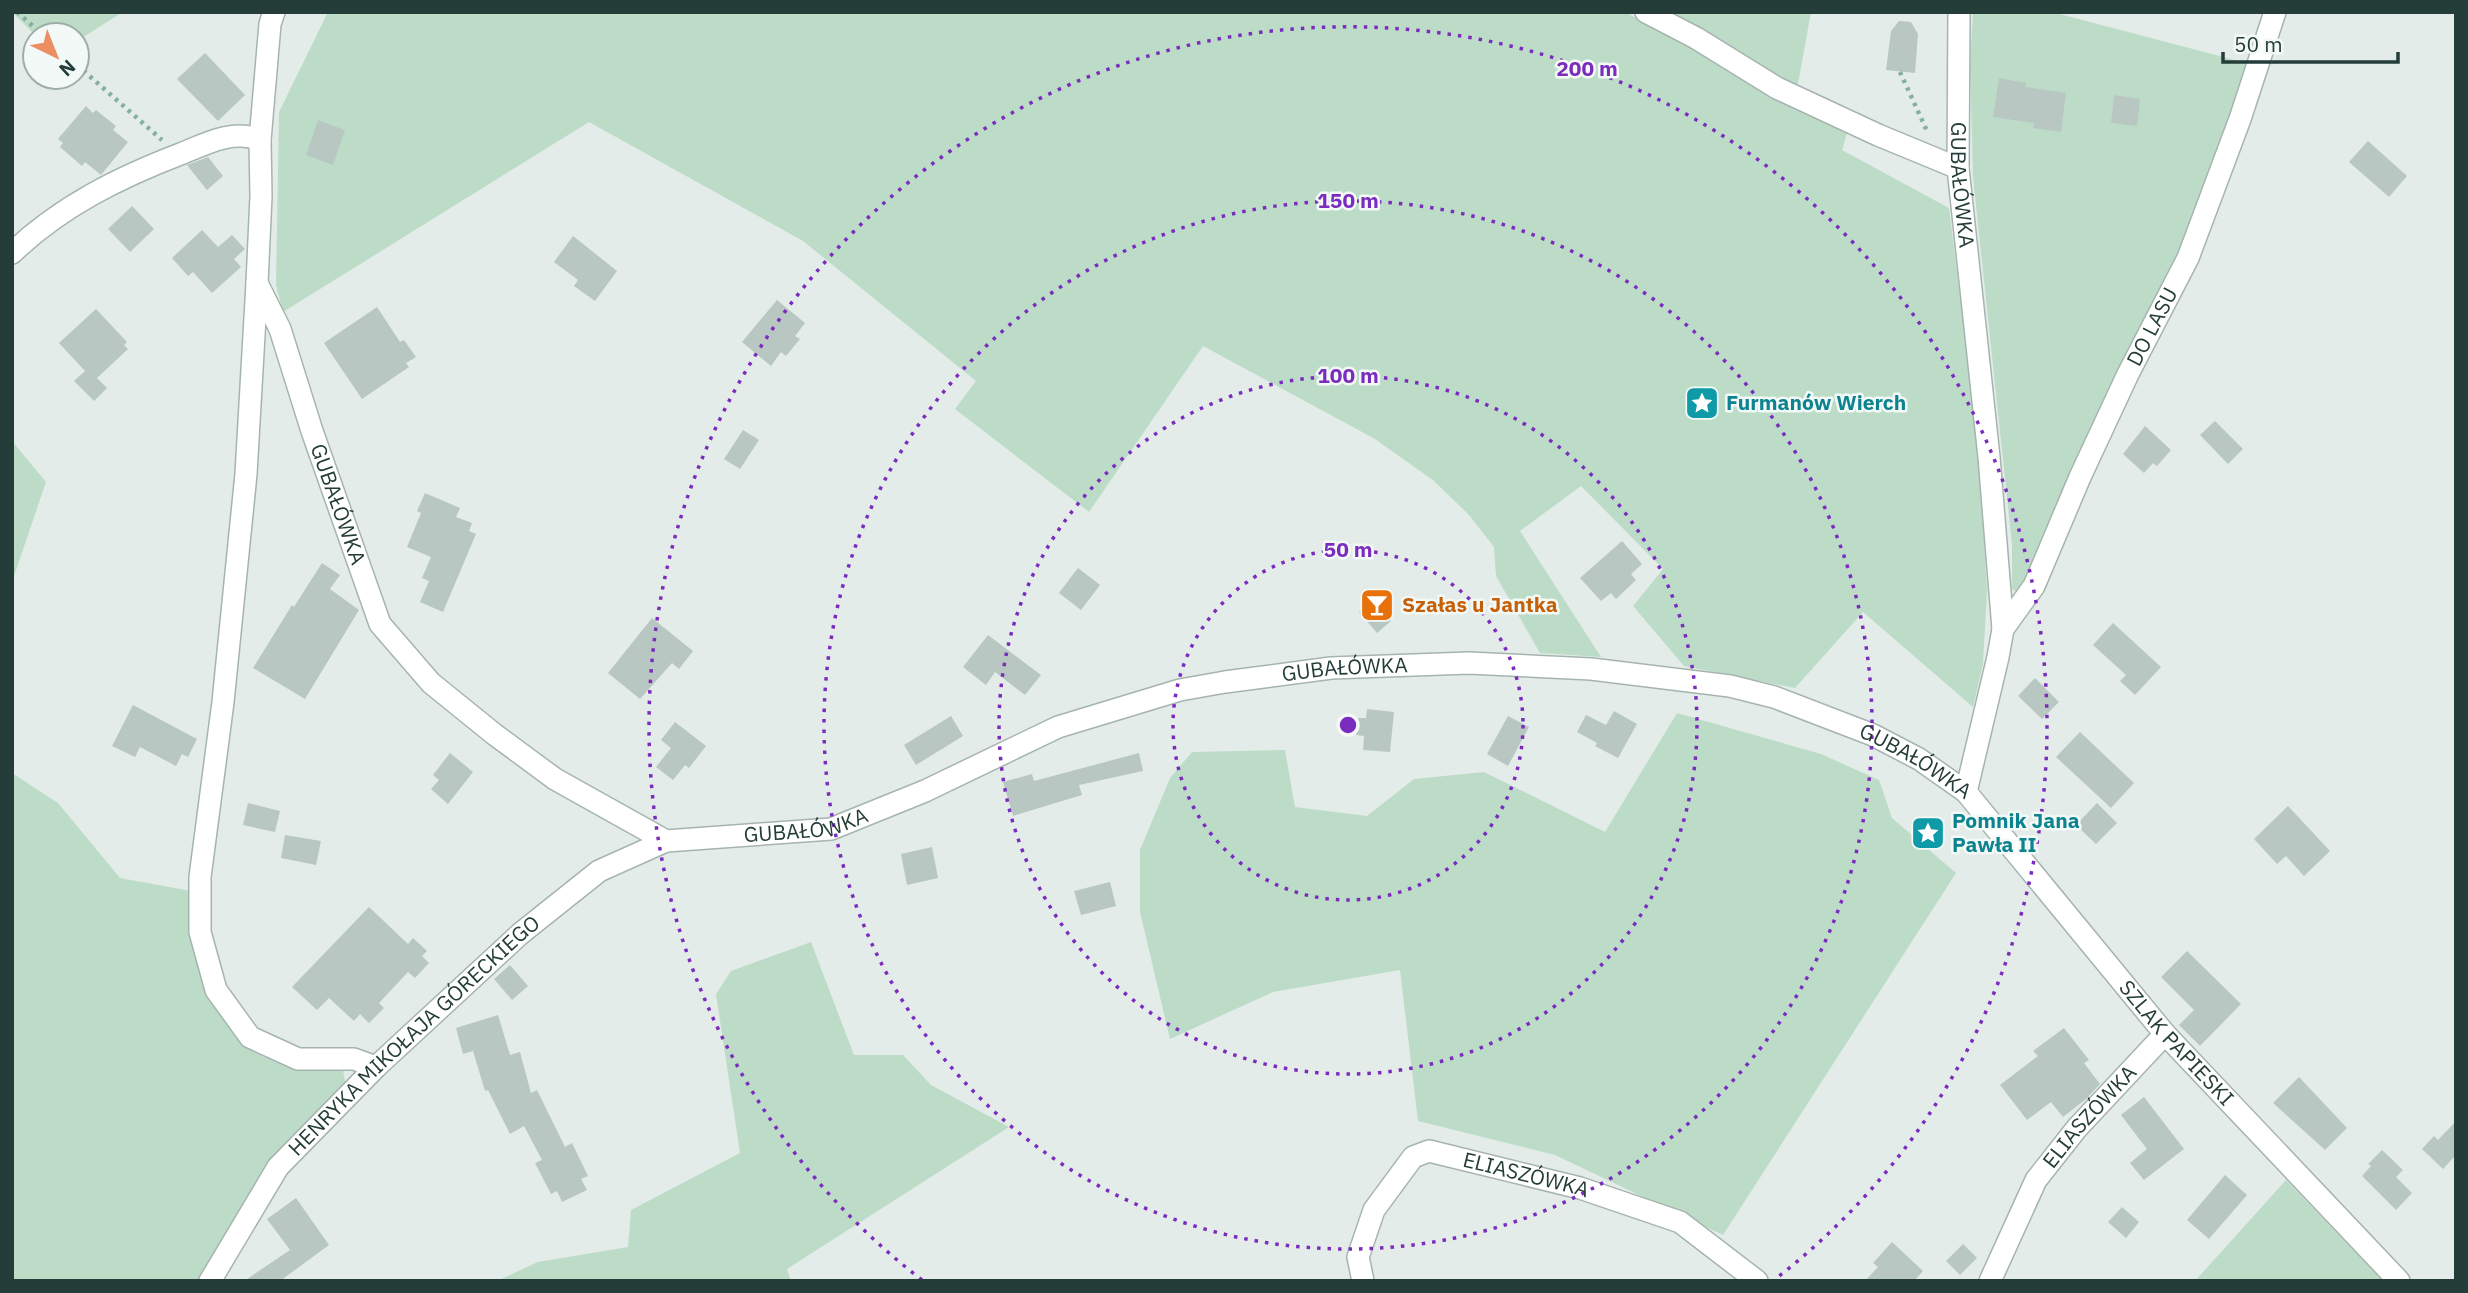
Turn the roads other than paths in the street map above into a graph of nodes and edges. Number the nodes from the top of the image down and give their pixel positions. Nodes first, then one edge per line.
1 (274, 12) edge
2 (1646, 12) edge
3 (1959, 12) edge
4 (2275, 12) edge
5 (260, 140) junction
6 (1958, 168) junction
7 (12, 253) edge
8 (257, 283) junction
9 (2003, 629) junction
10 (1966, 792) junction
11 (666, 841) junction
12 (2165, 1034) junction
13 (376, 1067) junction
14 (210, 1281) edge
15 (1363, 1281) edge
16 (1757, 1281) edge
17 (1990, 1281) edge
18 (2399, 1281) edge

1 - 5 street, GUBAŁÓWKA
2 - 6 street
3 - 6 street, GUBAŁÓWKA
4 - 9 street, DO LASU
5 - 7 street
5 - 8 street, GUBAŁÓWKA
6 - 9 street, GUBAŁÓWKA
8 - 11 street, GUBAŁÓWKA
8 - 13 street, GUBAŁÓWKA
9 - 10 street, GUBAŁÓWKA
10 - 11 street, GUBAŁÓWKA
10 - 12 street, SZLAK PAPIESKI
11 - 13 street, HENRYKA MIKOŁAJA GÓRECKIEGO
12 - 17 street, ELIASZÓWKA
12 - 18 street, SZLAK PAPIESKI
13 - 14 street, HENRYKA MIKOŁAJA GÓRECKIEGO
15 - 16 street, ELIASZÓWKA

